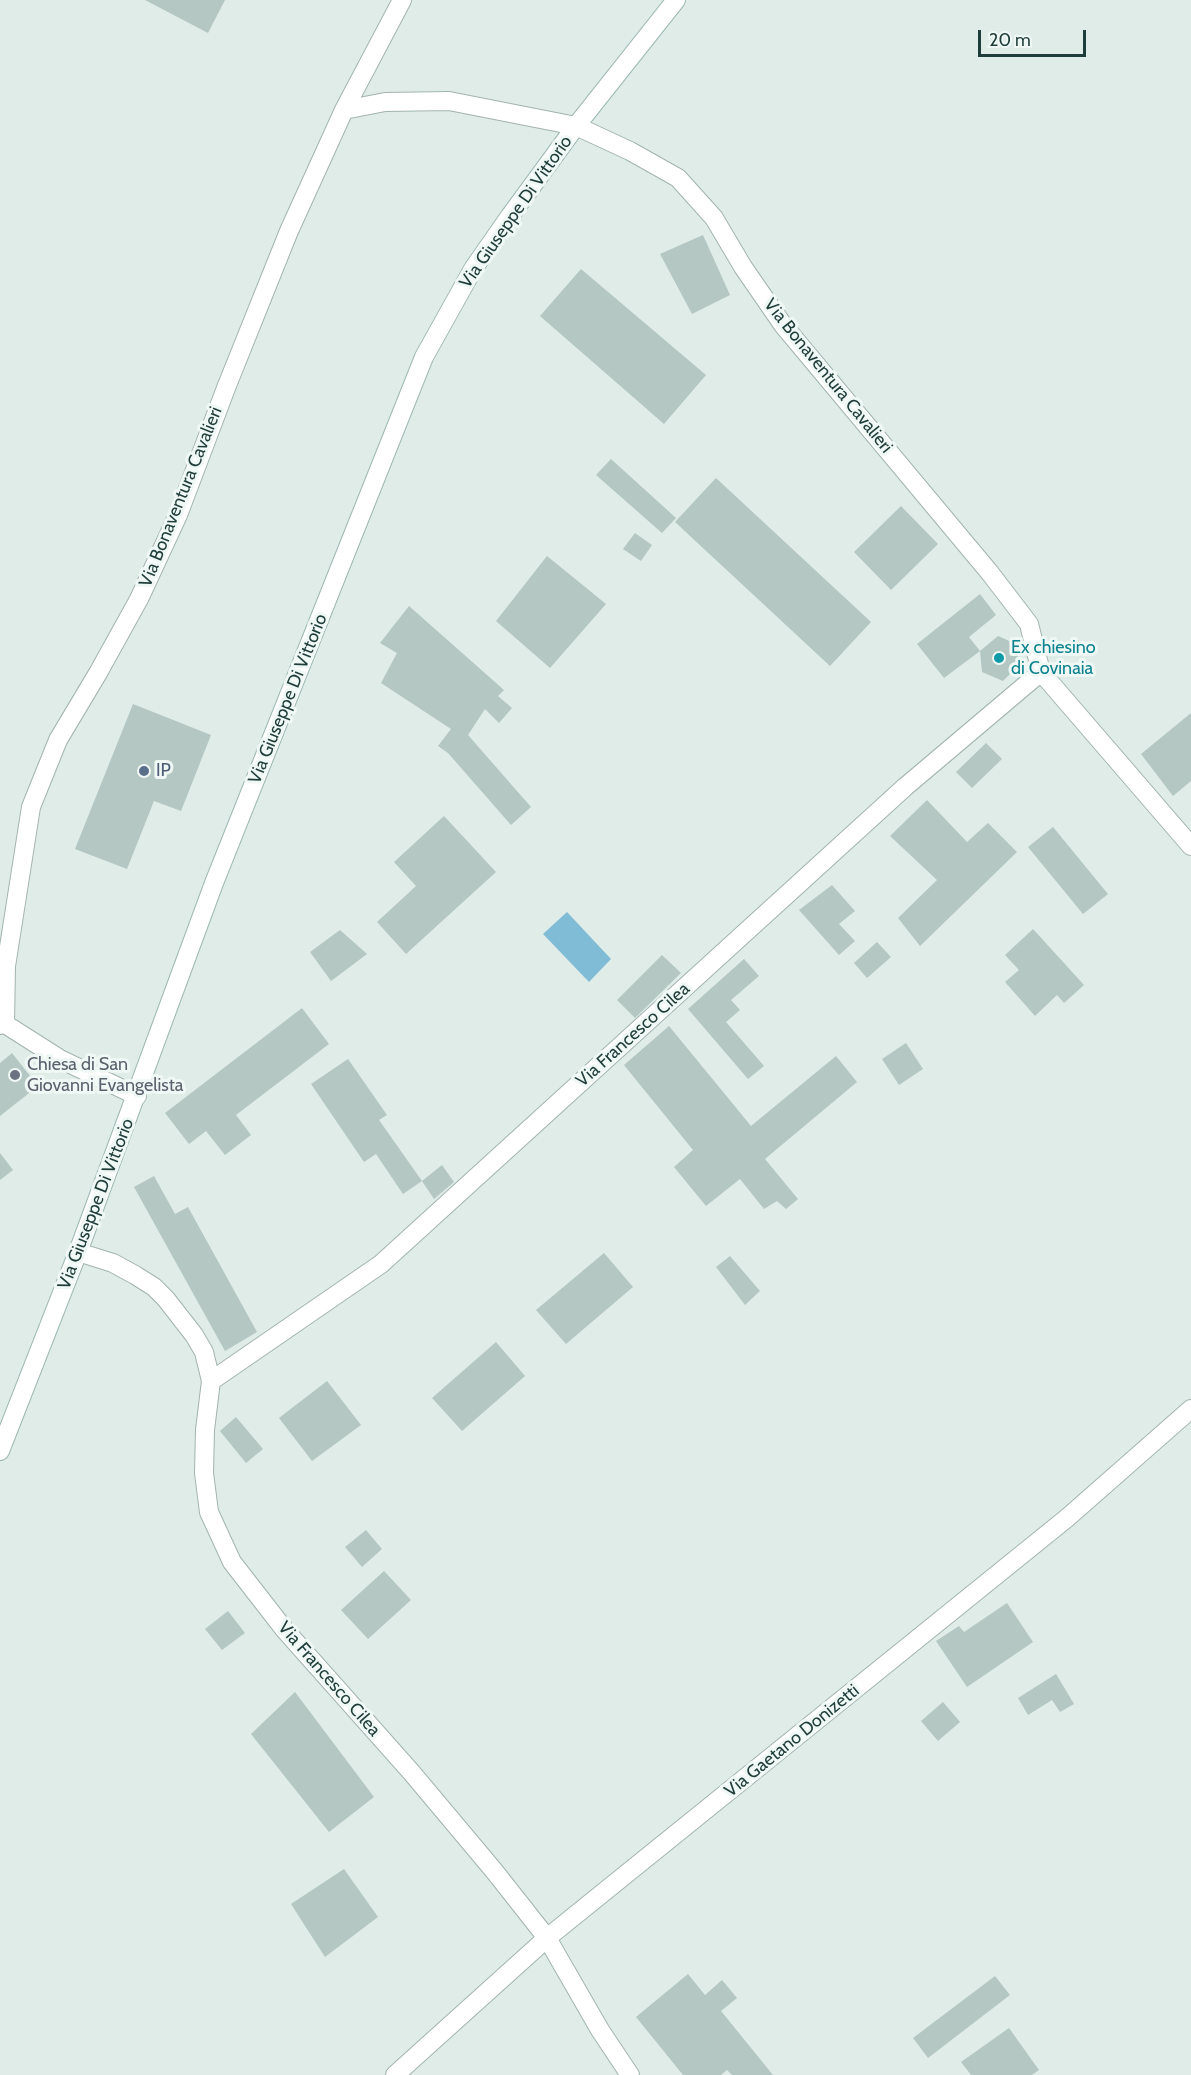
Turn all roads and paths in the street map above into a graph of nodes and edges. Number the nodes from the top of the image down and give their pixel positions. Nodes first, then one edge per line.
1 (402, 0) edge
2 (676, 0) edge
3 (344, 110) junction
4 (576, 126) junction
5 (1041, 672) junction
6 (1191, 846) edge
7 (3, 1024) edge
8 (136, 1096) junction
9 (78, 1252) junction
10 (211, 1381) junction
11 (1191, 1409) edge
12 (0, 1451) edge
13 (547, 1938) junction
14 (394, 2075) edge
15 (630, 2075) edge

1 - 3 street, Via Bonaventura Cavalieri
2 - 4 street, Via Giuseppe Di Vittorio
3 - 4 street, Via Bonaventura Cavalieri
3 - 7 street, Via Bonaventura Cavalieri
4 - 5 street, Via Bonaventura Cavalieri
4 - 8 street, Via Giuseppe Di Vittorio
5 - 6 street, Via Bonaventura Cavalieri
5 - 10 street, Via Francesco Cilea
7 - 8 street
8 - 9 street, Via Giuseppe Di Vittorio
9 - 10 street, Via Francesco Cilea
9 - 12 street, Via Giuseppe Di Vittorio
10 - 13 street, Via Francesco Cilea
11 - 13 street, Via Gaetano Donizetti
13 - 14 street, Via Gaetano Donizetti
13 - 15 street, Via Francesco Cilea

